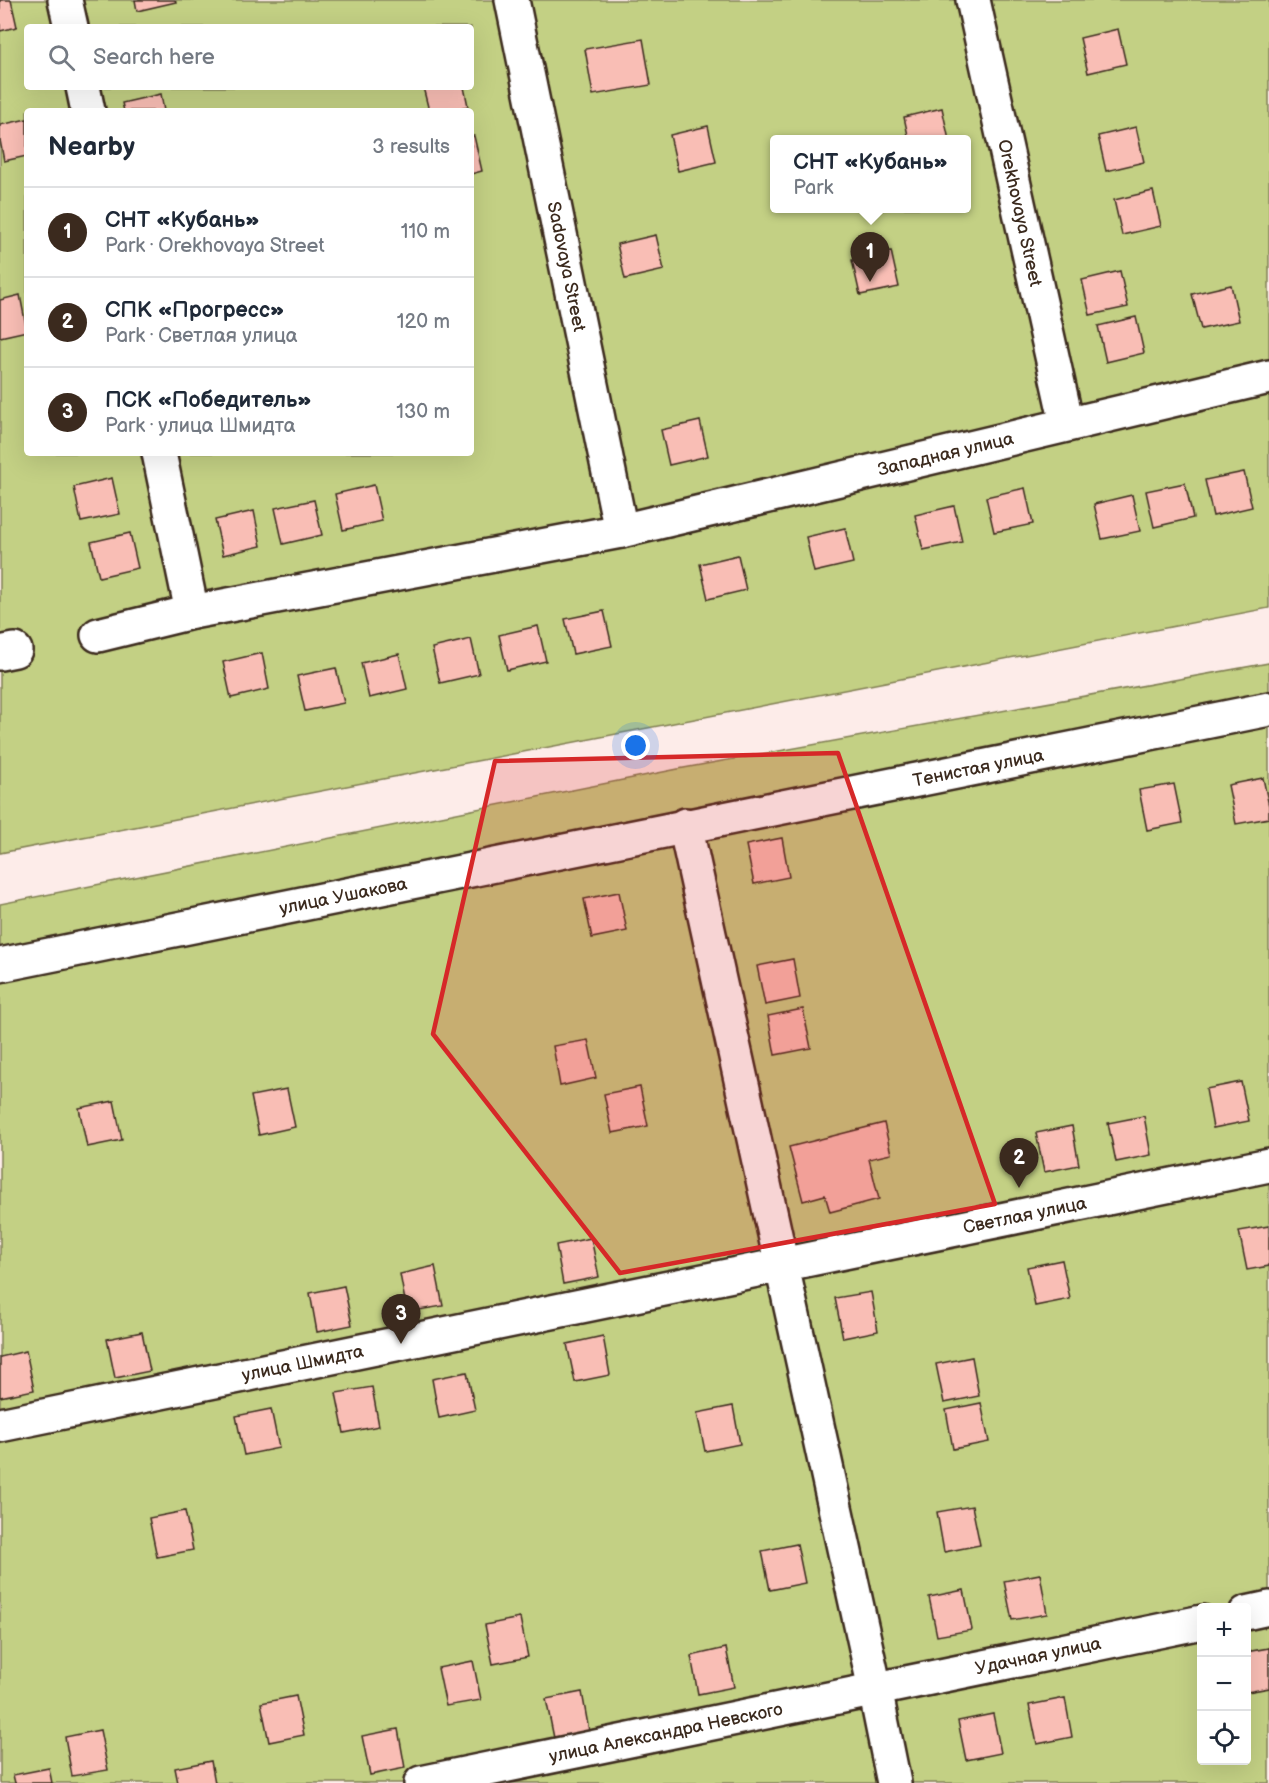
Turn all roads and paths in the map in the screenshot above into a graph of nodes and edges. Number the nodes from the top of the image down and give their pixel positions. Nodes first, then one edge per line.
1 (65, 0) edge
2 (512, 0) edge
3 (973, 0) edge
4 (69, 24) edge
5 (84, 90) edge
6 (87, 108) edge
7 (1269, 376) edge
8 (1067, 424) junction
9 (160, 456) edge
10 (621, 531) junction
11 (192, 612) junction
12 (98, 635) dead end
13 (1269, 709) edge
14 (685, 825) junction
15 (0, 965) edge
16 (1269, 1165) edge
17 (781, 1266) junction
18 (0, 1425) edge
19 (1269, 1608) edge
20 (1251, 1611) edge
21 (1197, 1623) edge
22 (875, 1689) junction
23 (421, 1783) edge
24 (894, 1783) edge

1 - 4 street
2 - 10 street, Sadovaya Street
3 - 8 street, Orekhovaya Street
5 - 6 street
7 - 8 street, Западная улица
8 - 10 street, Западная улица
9 - 11 street
10 - 11 street, Западная улица
11 - 12 street, Западная улица
13 - 14 street, Тенистая улица
14 - 15 street, улица Ушакова
14 - 17 street
16 - 17 street, Светлая улица
17 - 18 street, улица Шмидта
17 - 22 street
19 - 20 street
21 - 22 street, Удачная улица
22 - 23 street, улица Александра Невского
22 - 24 street

